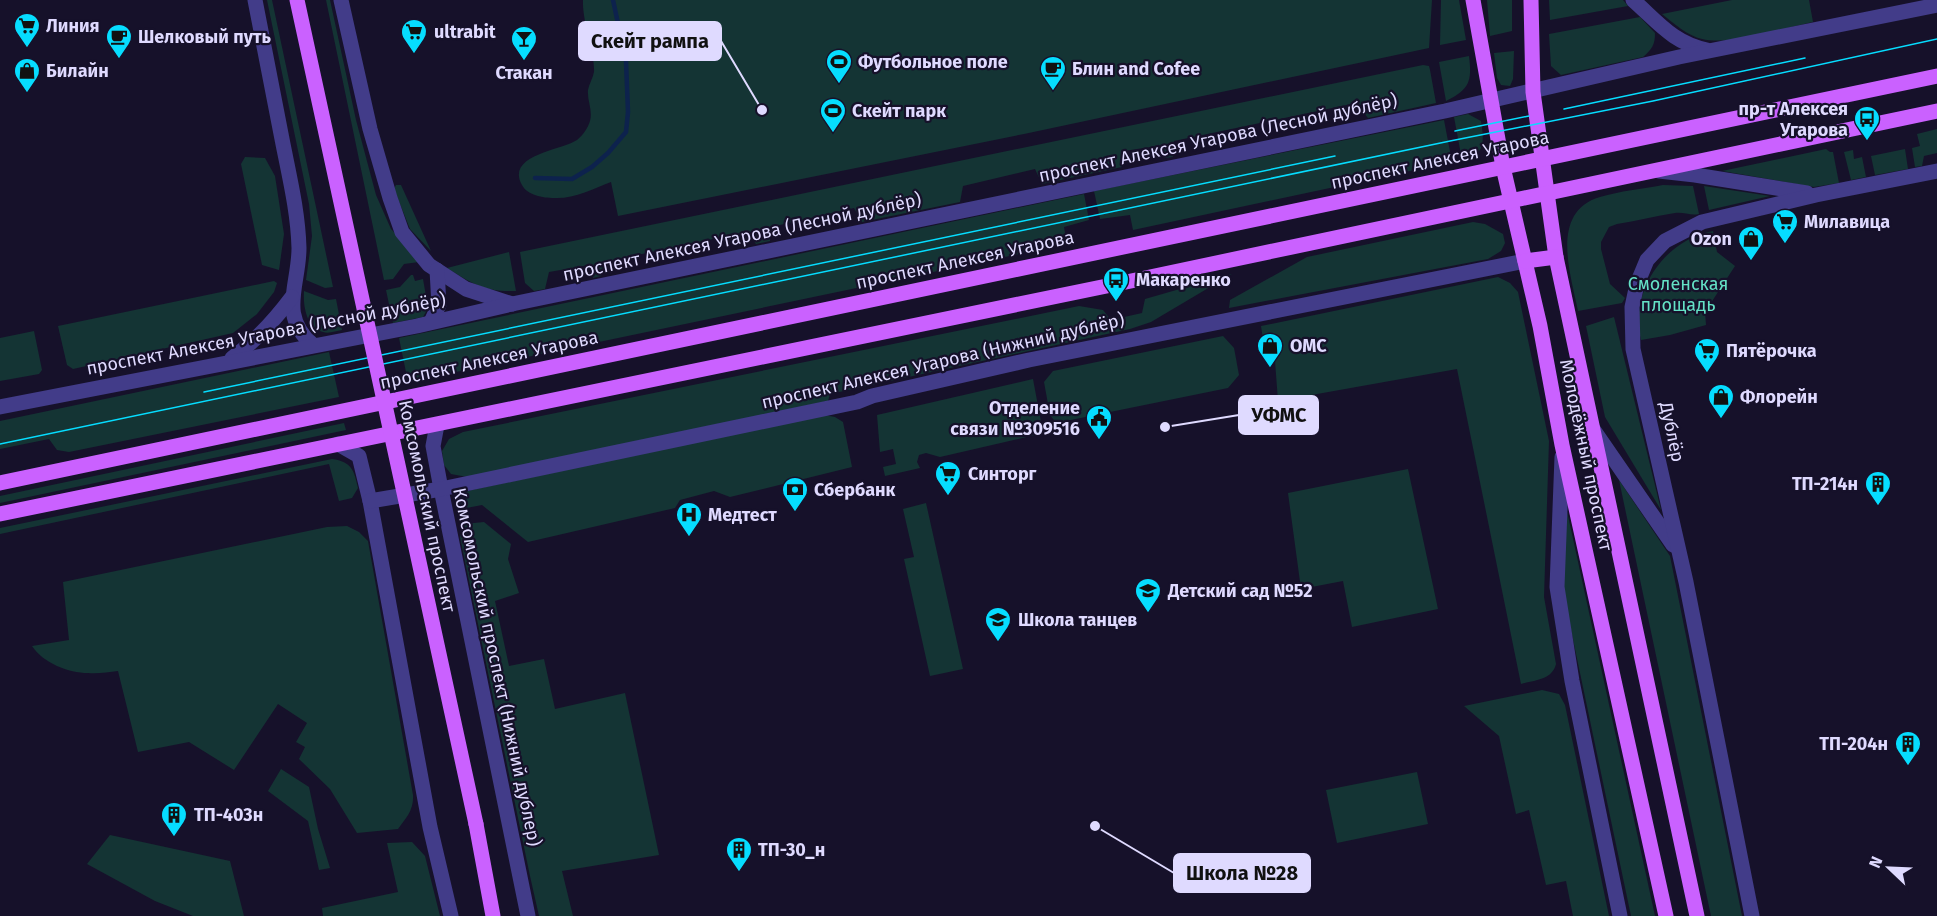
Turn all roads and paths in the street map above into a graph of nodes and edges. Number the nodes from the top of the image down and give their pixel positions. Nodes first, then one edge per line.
1 (255, 0) edge
2 (297, 0) edge
3 (341, 0) edge
4 (1473, 0) edge
5 (1531, 0) edge
6 (1633, 0) edge
7 (1937, 5) edge
8 (1710, 51) junction
9 (1937, 76) edge
10 (1533, 92) junction
11 (1491, 99) junction
12 (1937, 111) edge
13 (1542, 159) junction
14 (1503, 167) junction
15 (1650, 171) junction
16 (1937, 171) edge
17 (1547, 193) junction
18 (1816, 195) junction
19 (1512, 200) junction
20 (1556, 256) junction
21 (1525, 261) junction
22 (436, 270) junction
23 (292, 297) junction
24 (512, 304) junction
25 (430, 322) junction
26 (313, 345) junction
27 (227, 362) junction
28 (0, 407) edge
29 (437, 425) junction
30 (1592, 427) junction
31 (338, 444) junction
32 (1562, 445) junction
33 (0, 483) edge
34 (441, 489) junction
35 (370, 501) junction
36 (0, 514) edge
37 (1678, 552) junction
38 (451, 916) edge
39 (493, 916) edge
40 (528, 916) edge
41 (1620, 916) edge
42 (1666, 916) edge
43 (1697, 916) edge
44 (1752, 916) edge

1 - 23 street
2 - 39 main road, Комсомольский проспект, bridge
3 - 22 street
4 - 11 main road, Молодёжный проспект
5 - 10 main road, Молодёжный проспект
6 - 8 street
7 - 8 street, проспект Алексея Угарова (Лесной дублёр)
8 - 10 street, проспект Алексея Угарова (Лесной дублёр)
9 - 13 main road, проспект Алексея Угарова
10 - 11 street, проспект Алексея Угарова (Лесной дублёр)
10 - 13 main road, Молодёжный проспект
11 - 14 main road, Молодёжный проспект
11 - 24 street, проспект Алексея Угарова (Лесной дублёр)
12 - 15 main road
13 - 14 main road, проспект Алексея Угарова
13 - 17 main road, Молодёжный проспект
14 - 19 main road, Молодёжный проспект
14 - 33 main road, проспект Алексея Угарова
15 - 17 main road
15 - 18 street
16 - 18 street, Дублёр
17 - 19 main road
17 - 20 main road, Молодёжный проспект
18 - 37 street, Дублёр
19 - 21 main road, Молодёжный проспект
19 - 29 main road
20 - 21 main road
20 - 30 main road, Молодёжный проспект
21 - 32 main road, Молодёжный проспект
21 - 34 street, проспект Алексея Угарова (Нижний дублёр)
22 - 24 street
22 - 25 street
23 - 26 street
23 - 27 street
24 - 25 street, проспект Алексея Угарова (Лесной дублёр)
25 - 26 street, проспект Алексея Угарова (Лесной дублёр)
26 - 27 street, проспект Алексея Угарова (Лесной дублёр)
27 - 28 street, проспект Алексея Угарова (Лесной дублёр)
29 - 31 main road
29 - 34 street, Комсомольский проспект (Нижний дублер)
30 - 37 street, Молодёжный проспект
30 - 43 main road, Молодёжный проспект
31 - 35 street
31 - 36 main road
32 - 41 street
32 - 42 main road, Молодёжный проспект
34 - 35 street, проспект Алексея Угарова (Нижний дублёр)
34 - 40 street, Комсомольский проспект (Нижний дублер)
35 - 38 street
37 - 44 street, Дублёр

